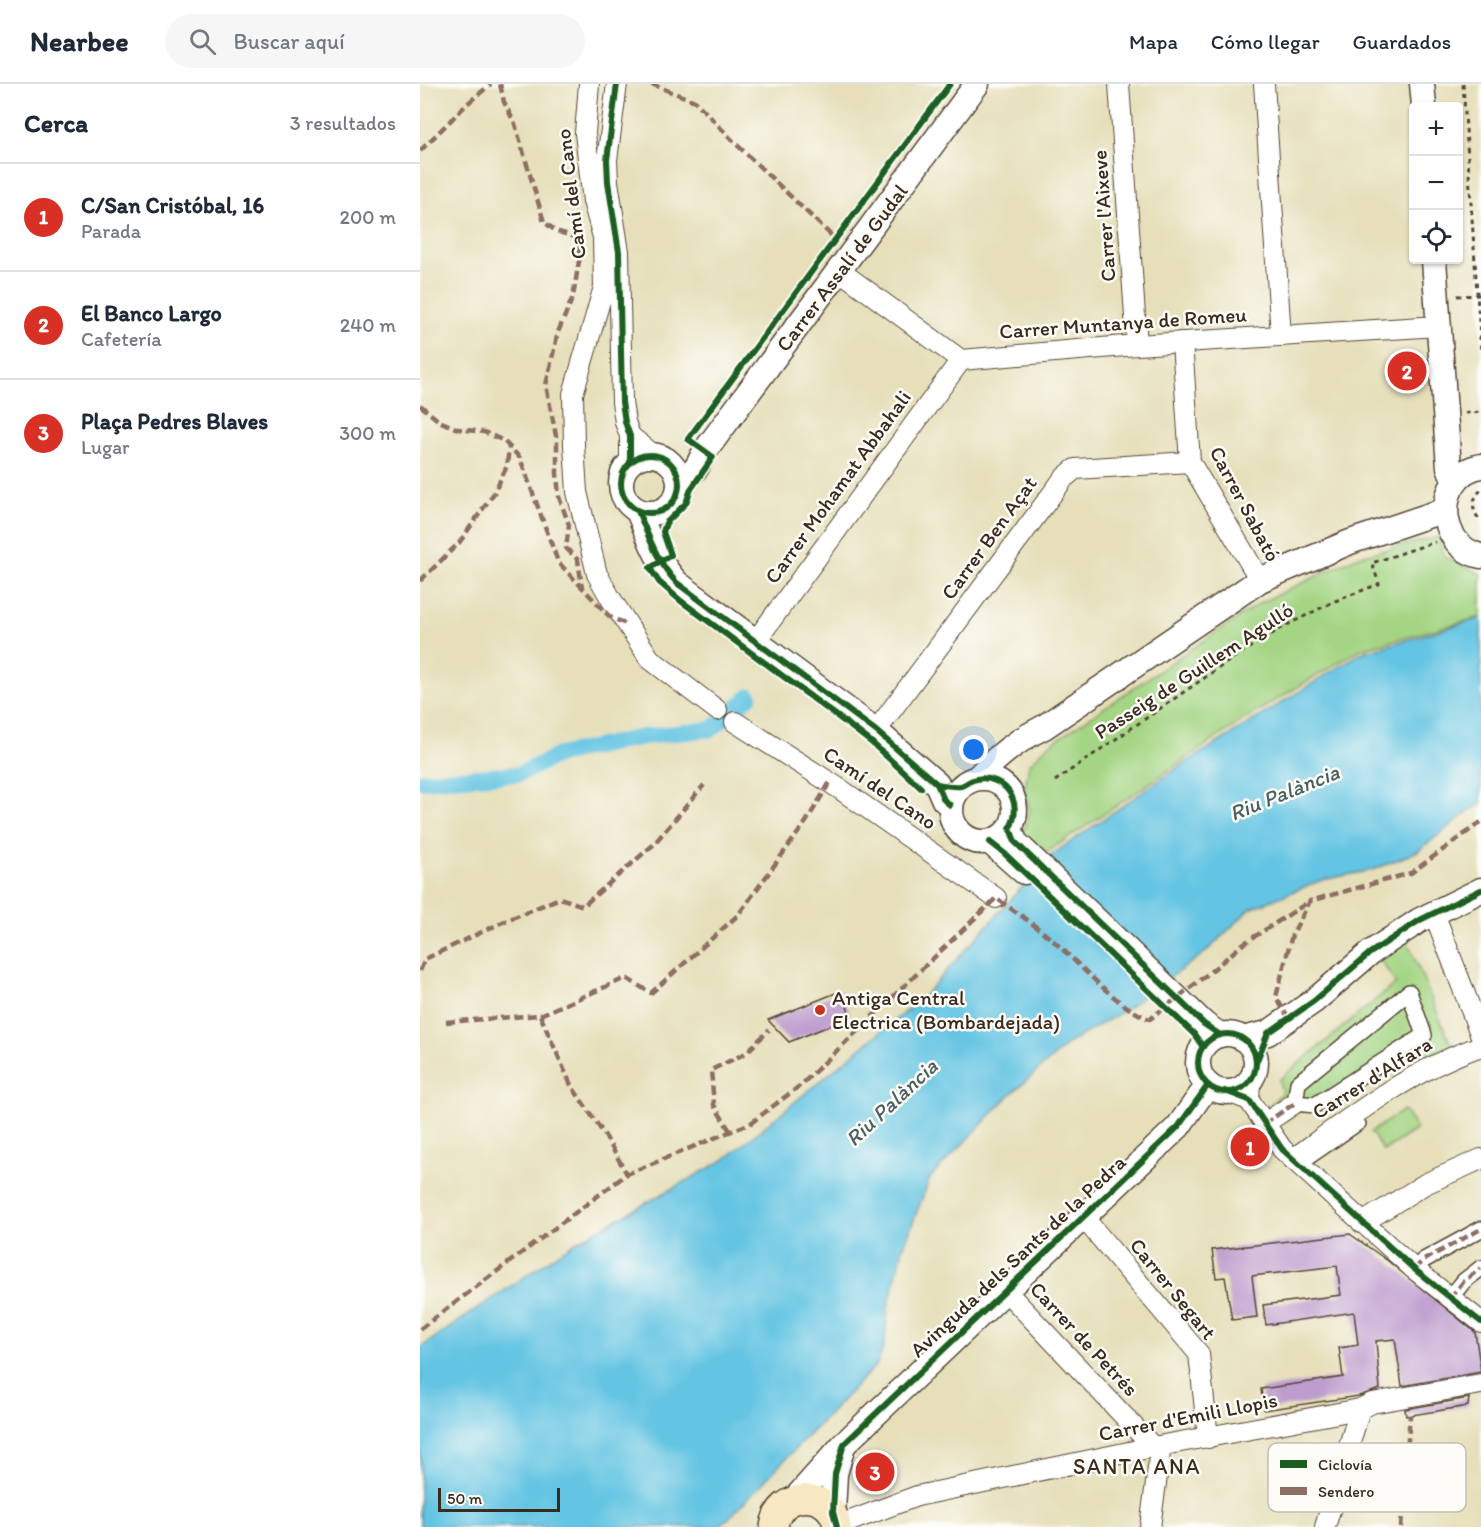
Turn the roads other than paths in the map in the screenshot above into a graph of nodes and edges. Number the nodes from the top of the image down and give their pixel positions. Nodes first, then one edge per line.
1 (589, 84) edge
2 (617, 84) edge
3 (977, 84) edge
4 (1119, 84) edge
5 (1263, 84) edge
6 (1422, 84) edge
7 (1424, 102) edge
8 (1434, 264) edge
9 (840, 272) junction
10 (1439, 326) junction
11 (1281, 336) junction
12 (1182, 342) junction
13 (1137, 345) junction
14 (960, 360) junction
15 (630, 436) junction
16 (705, 451) junction
17 (661, 458) junction
18 (1190, 462) junction
19 (630, 463) junction
20 (1481, 466) edge
21 (1455, 482) junction
22 (679, 487) junction
23 (649, 511) junction
24 (1448, 520) junction
25 (1481, 556) edge
26 (1260, 580) junction
27 (755, 642) junction
28 (717, 710) dead end
29 (735, 723) dead end
30 (1044, 727) junction
31 (876, 731) junction
32 (1006, 787) junction
33 (963, 790) junction
34 (1010, 828) junction
35 (990, 842) junction
36 (1481, 890) edge
37 (996, 897) dead end
38 (1434, 913) junction
39 (1268, 1033) junction
40 (1481, 1036) edge
41 (1222, 1040) junction
42 (1481, 1046) edge
43 (1481, 1054) edge
44 (1252, 1081) junction
45 (1414, 1084) dead end
46 (1217, 1088) junction
47 (1295, 1103) junction
48 (1264, 1124) junction
49 (1360, 1124) dead end
50 (1481, 1158) edge
51 (1297, 1162) junction
52 (1083, 1217) junction
53 (1362, 1224) junction
54 (1481, 1229) edge
55 (1481, 1268) edge
56 (1414, 1269) junction
57 (1005, 1290) junction
58 (1450, 1298) junction
59 (1481, 1322) edge
60 (1481, 1384) edge
61 (1360, 1409) junction
62 (1208, 1438) junction
63 (1350, 1443) edge
64 (844, 1444) junction
65 (1157, 1446) junction
66 (795, 1499) junction
67 (1329, 1512) edge
68 (836, 1522) edge
69 (774, 1527) edge
70 (1150, 1527) edge
71 (1325, 1527) edge

1 - 28 street, Camí del Cano
2 - 15 street
3 - 9 street, Carrer Assalí de Gudal
4 - 13 street, Carrer l'Aixeve
5 - 11 street
6 - 7 street
8 - 10 street
9 - 14 street
9 - 16 street, Carrer Assalí de Gudal
10 - 11 street, Carrer Muntanya de Romeu
10 - 21 street
11 - 12 street, Carrer Muntanya de Romeu
12 - 13 street, Carrer Muntanya de Romeu
12 - 18 street, Carrer Sabató
13 - 14 street, Carrer Muntanya de Romeu
14 - 27 street, Carrer Mohamat Abbahali
15 - 17 street
15 - 19 street
16 - 17 street, Carrer Assalí de Gudal
16 - 22 street, Carrer Assalí de Gudal
17 - 19 street
17 - 22 street
18 - 26 street, Carrer Sabató
18 - 31 street, Carrer Ben Açat
19 - 23 street
20 - 21 street
21 - 24 street
22 - 23 street
23 - 27 street
24 - 25 street
24 - 26 street
26 - 30 street
27 - 31 street
29 - 37 street, Camí del Cano
30 - 32 street
30 - 33 street
31 - 33 street
32 - 33 street
32 - 34 street
33 - 35 street
34 - 35 street
34 - 41 street
35 - 41 street
36 - 38 street
38 - 39 street
38 - 40 street
39 - 41 street
39 - 44 street
41 - 44 street
41 - 46 street
42 - 51 street, Carrer d'Alfara
43 - 45 lane
44 - 46 street
44 - 48 street
46 - 52 street, Avinguda dels Sants de la Pedra
47 - 47 street
47 - 48 street
48 - 51 street
49 - 51 lane
50 - 53 street
51 - 53 street
52 - 57 street, Avinguda dels Sants de la Pedra
52 - 62 street, Carrer Segart
53 - 56 street
54 - 56 street
55 - 58 street
56 - 58 street
57 - 64 street, Avinguda dels Sants de la Pedra
57 - 65 street, Carrer de Petrés
58 - 59 street
60 - 61 street, Carrer d'Emili Llopis
61 - 62 street, Carrer d'Emili Llopis
61 - 63 street
62 - 65 street, Carrer d'Emili Llopis
64 - 66 street, Avinguda dels Sants de la Pedra
64 - 68 street
65 - 68 street, Carrer d'Emili Llopis
65 - 70 street
66 - 68 main road
66 - 69 main road
67 - 71 street

